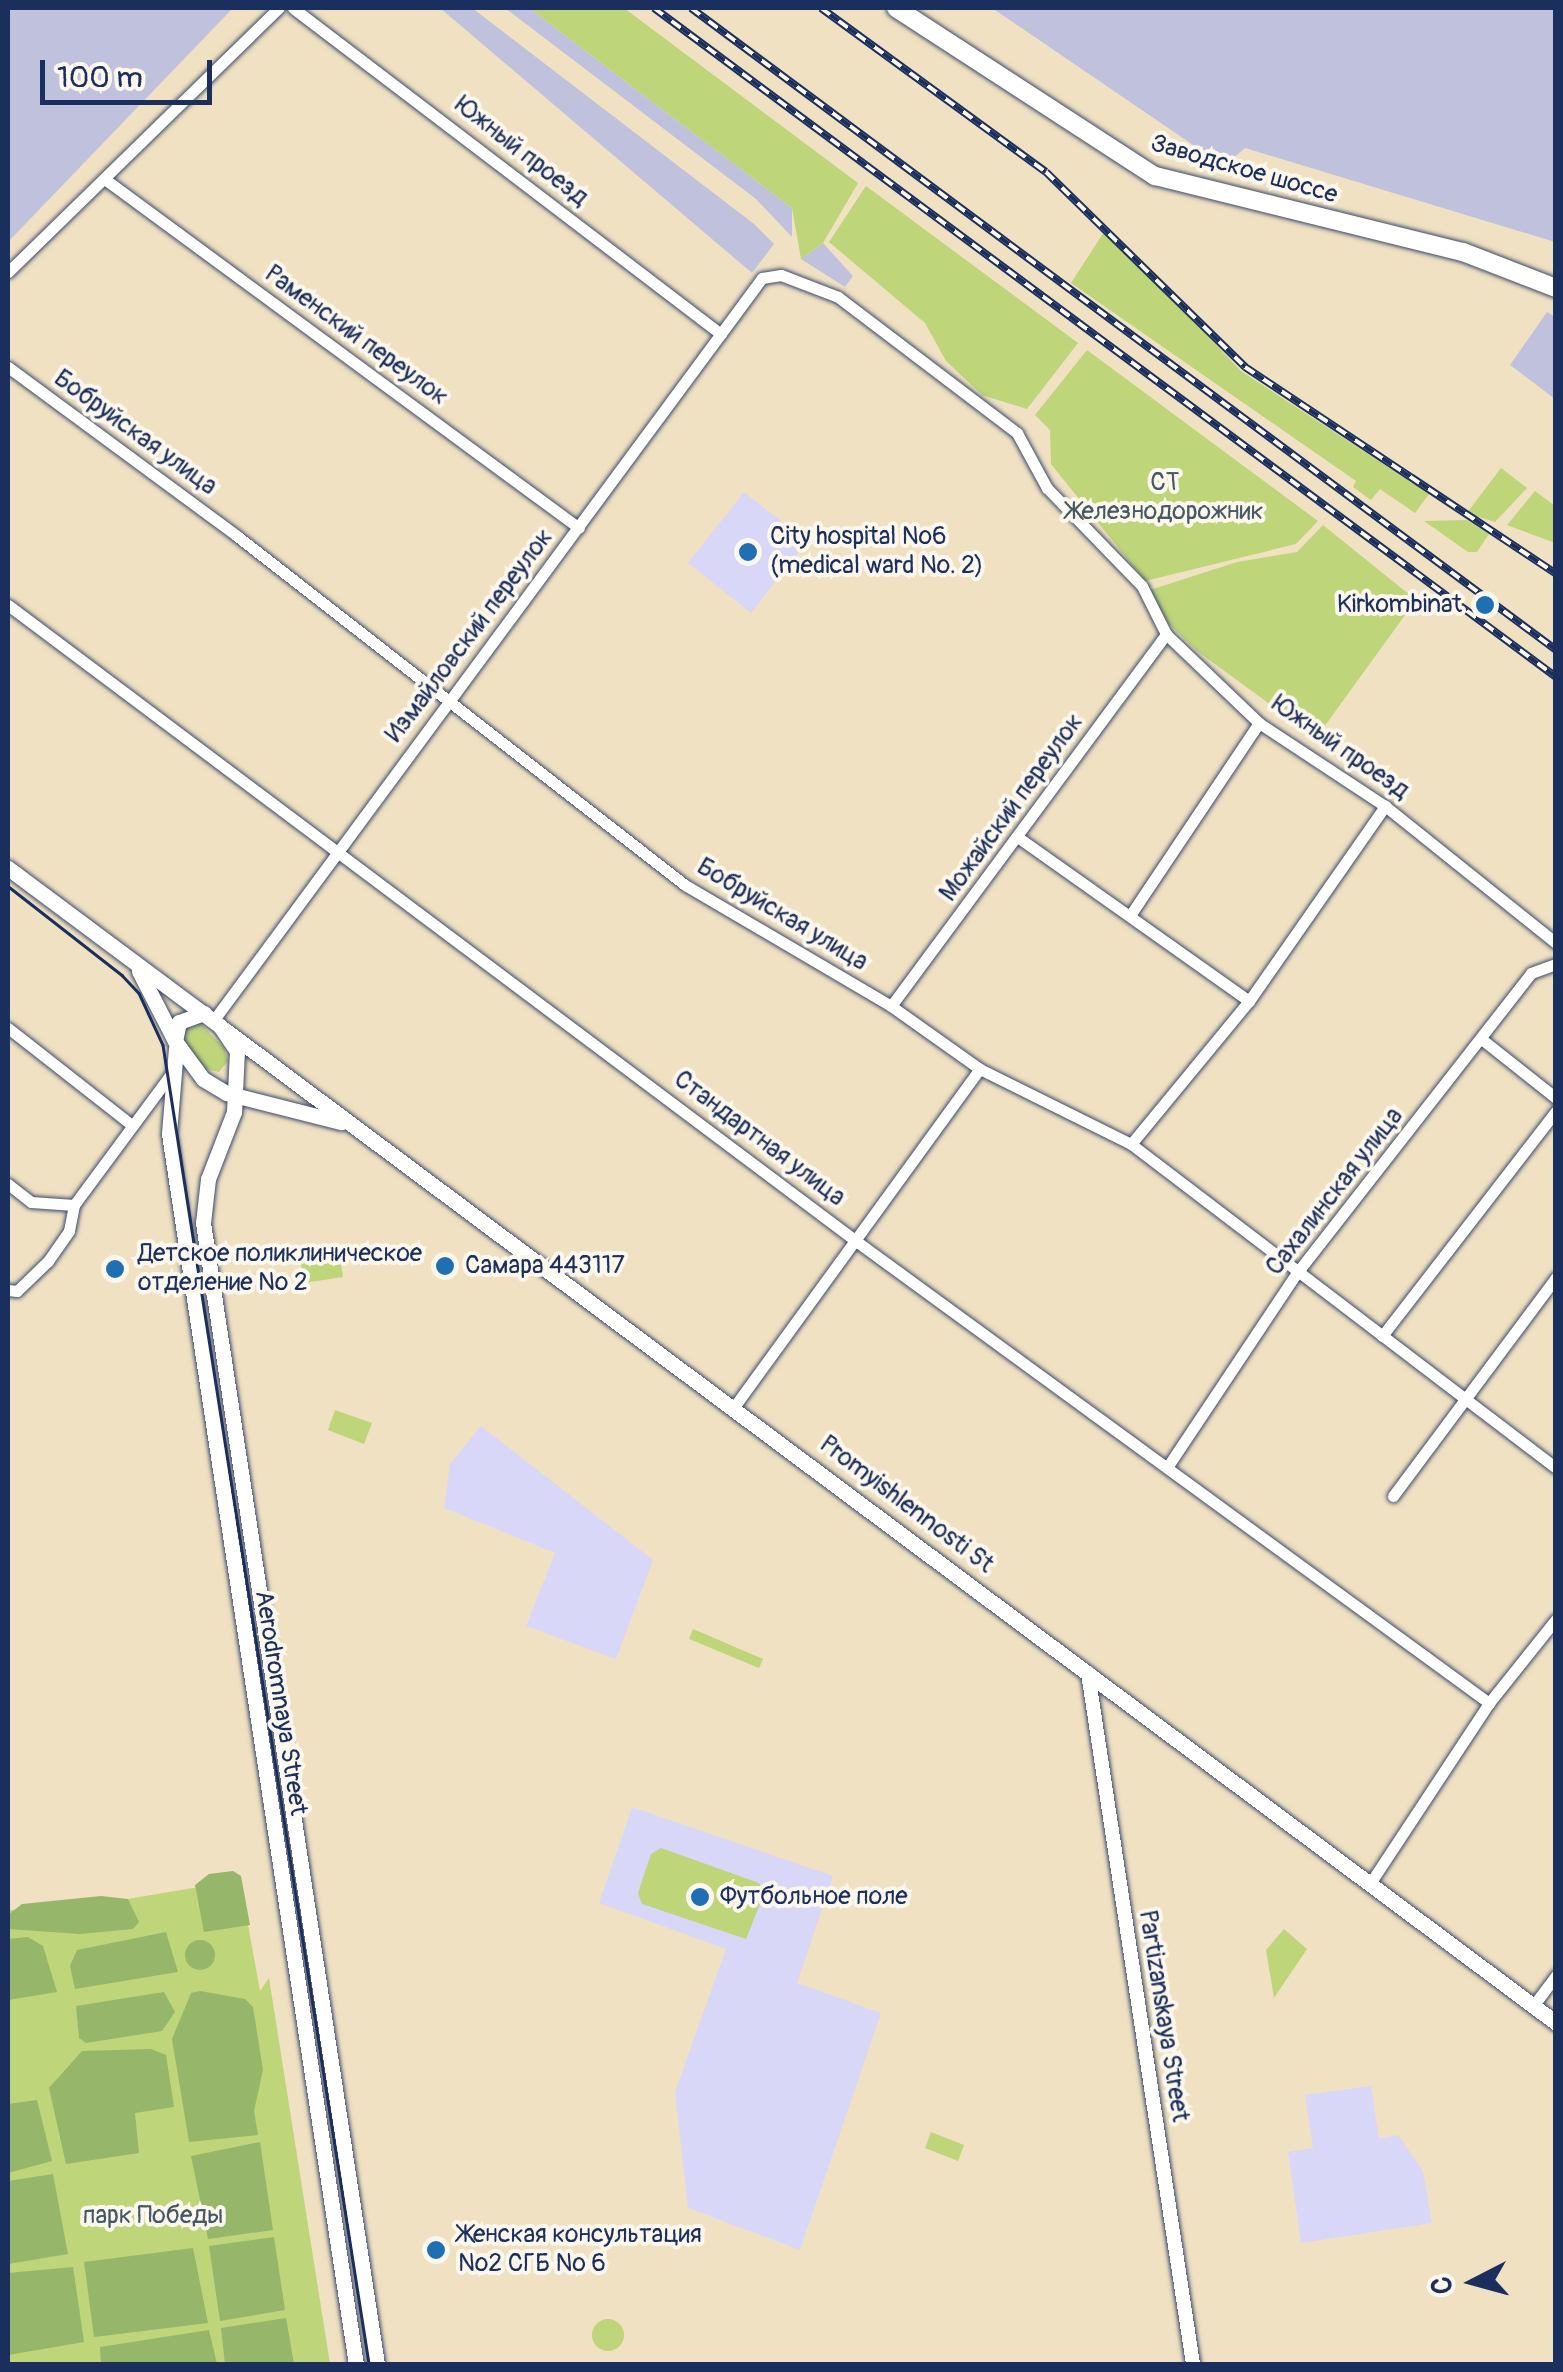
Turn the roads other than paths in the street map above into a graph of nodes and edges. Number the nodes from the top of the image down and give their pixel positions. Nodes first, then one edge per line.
1 (279, 8) edge
2 (292, 8) edge
3 (896, 8) edge
4 (106, 180) junction
5 (8, 272) edge
6 (762, 278) joint
7 (1556, 288) edge
8 (721, 334) junction
9 (8, 367) edge
10 (580, 528) junction
11 (8, 605) edge
12 (1166, 634) junction
13 (448, 702) junction
14 (1260, 724) junction
15 (1385, 806) junction
16 (1020, 838) junction
17 (337, 848) junction
18 (8, 868) edge
19 (1131, 914) junction
20 (1556, 943) edge
21 (1556, 964) edge
22 (137, 967) junction
23 (1249, 1001) junction
24 (891, 1006) junction
25 (214, 1021) junction
26 (8, 1028) edge
27 (1484, 1041) junction
28 (176, 1045) junction
29 (234, 1045) junction
30 (980, 1069) junction
31 (171, 1074) junction
32 (203, 1079) junction
33 (237, 1096) junction
34 (1556, 1098) edge
35 (1556, 1110) edge
36 (129, 1123) junction
37 (360, 1130) junction
38 (1131, 1144) junction
39 (8, 1184) edge
40 (74, 1205) junction
41 (856, 1240) junction
42 (1296, 1274) junction
43 (1556, 1277) edge
44 (8, 1290) edge
45 (1382, 1336) junction
46 (1464, 1398) junction
47 (734, 1407) junction
48 (1168, 1466) junction
49 (1556, 1468) edge
50 (1393, 1496) dead end
51 (1556, 1619) edge
52 (1088, 1674) junction
53 (1489, 1703) junction
54 (1371, 1882) junction
55 (1556, 1975) edge
56 (1533, 2006) junction
57 (1556, 2022) edge
58 (356, 2364) edge
59 (377, 2364) edge
60 (1193, 2364) edge

1 - 4 street
2 - 8 street, Южный проезд
3 - 7 main road, Заводское шоссе
4 - 5 street
4 - 10 street, Раменский переулок
6 - 8 street, Измайловский переулок
6 - 12 street, Южный проезд
8 - 10 street, Измайловский переулок
9 - 13 street, Бобруйская улица
10 - 13 street, Измайловский переулок
11 - 17 street, Стандартная улица
12 - 14 street, Южный проезд
12 - 16 street, Можайский переулок
13 - 17 street, Измайловский переулок
13 - 24 street, Бобруйская улица
14 - 15 street, Южный проезд
14 - 19 street
15 - 20 street, Южный проезд
15 - 23 street
16 - 19 street
16 - 24 street, Можайский переулок
17 - 25 street, Измайловский переулок
17 - 41 street, Стандартная улица
18 - 22 main road, Promyishlennosti St
19 - 23 street
21 - 27 street, Сахалинская улица
22 - 25 main road, Promyishlennosti St
22 - 28 main road, Promyishlennosti St
23 - 38 street
24 - 30 street, Бобруйская улица
25 - 28 main road
25 - 29 main road
25 - 37 main road, Promyishlennosti St
26 - 36 street
27 - 34 street
27 - 42 street, Сахалинская улица
28 - 31 main road, Aerodromnaya Street
28 - 32 main road
29 - 32 main road
29 - 33 main road
30 - 38 street, Бобруйская улица
30 - 41 street
31 - 36 street
31 - 58 main road, Aerodromnaya Street
32 - 33 main road
33 - 37 main road
33 - 59 main road, Aerodromnaya Street
35 - 45 street
36 - 40 street
37 - 47 main road, Promyishlennosti St
38 - 42 street, Бобруйская улица
39 - 40 street
40 - 44 street
41 - 47 street
41 - 48 street, Стандартная улица
42 - 45 street, Бобруйская улица
42 - 48 street, Сахалинская улица
43 - 46 street
45 - 46 street, Бобруйская улица
46 - 49 street, Бобруйская улица
46 - 50 street
47 - 52 main road, Promyishlennosti St
48 - 53 street, Стандартная улица
51 - 53 street
52 - 54 main road, Promyishlennosti St
52 - 60 street, Partizanskaya Street
53 - 54 street
54 - 56 main road, Promyishlennosti St
55 - 56 street
56 - 57 main road, Promyishlennosti St

